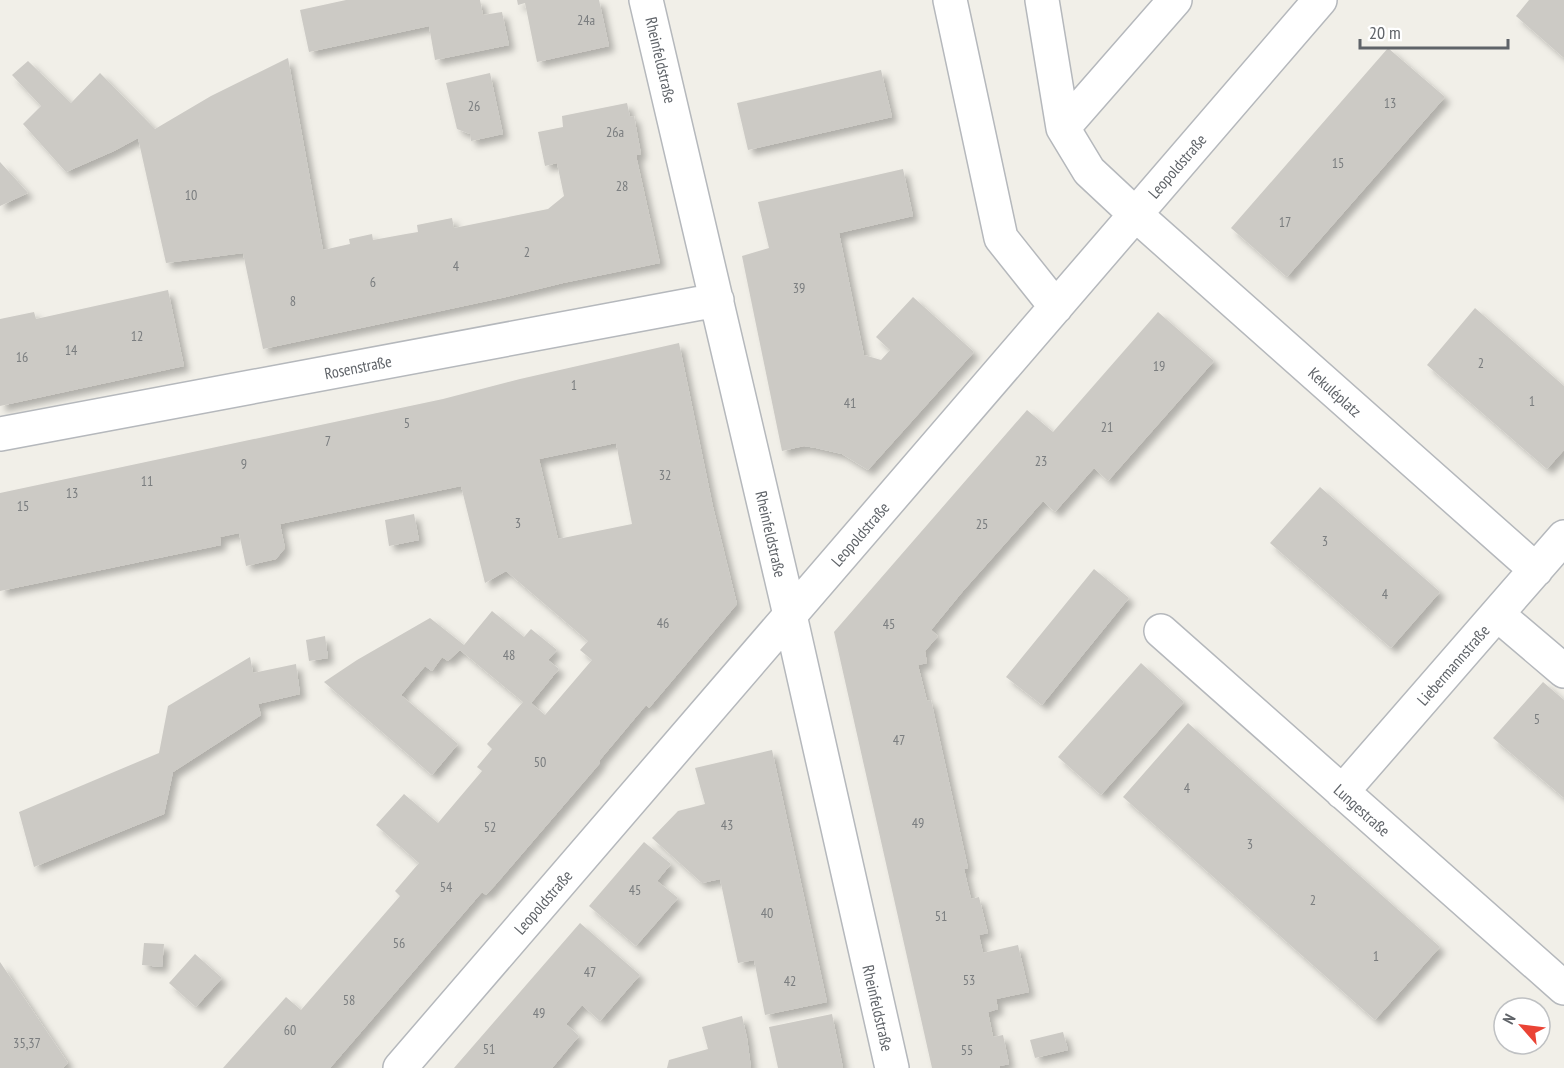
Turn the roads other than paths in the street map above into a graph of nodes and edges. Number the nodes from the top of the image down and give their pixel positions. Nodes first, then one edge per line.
1 (646, 0) edge
2 (950, 0) edge
3 (1042, 0) edge
4 (1174, 0) edge
5 (1320, 0) edge
6 (1063, 128) junction
7 (1135, 214) junction
8 (717, 300) junction
9 (1056, 307) junction
10 (0, 434) edge
11 (1564, 537) edge
12 (1536, 570) junction
13 (1497, 614) junction
14 (790, 615) junction
15 (1161, 631) dead end
16 (1564, 671) edge
17 (1342, 792) junction
18 (1564, 988) edge
19 (400, 1068) edge
20 (892, 1068) edge

1 - 8 street, Rheinfeldstraße
2 - 9 street
3 - 6 street
4 - 6 street
5 - 7 street, Leopoldstraße
6 - 7 street, Kekuléplatz
7 - 9 street, Leopoldstraße
7 - 12 street, Kekuléplatz
8 - 10 street, Rosenstraße
8 - 14 street, Rheinfeldstraße
9 - 14 street, Leopoldstraße
11 - 12 street, Liebermannstraße
12 - 13 street, Liebermannstraße
13 - 16 street
13 - 17 street, Liebermannstraße
14 - 19 street, Leopoldstraße
14 - 20 street, Rheinfeldstraße
15 - 17 street, Lungestraße
17 - 18 street, Lungestraße

